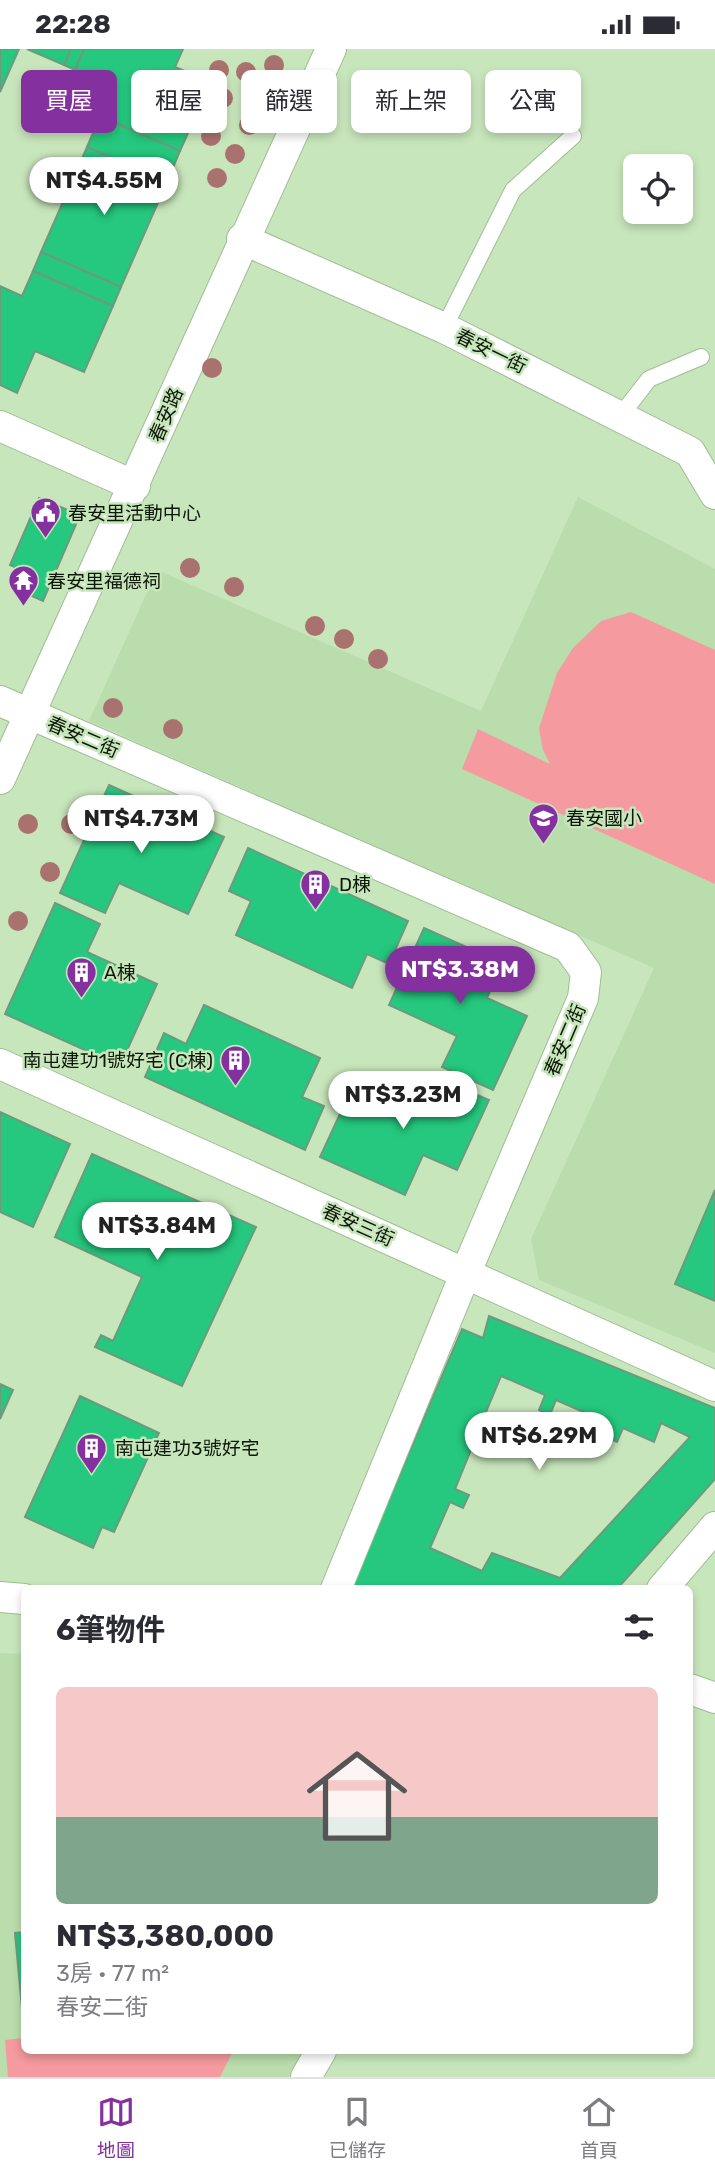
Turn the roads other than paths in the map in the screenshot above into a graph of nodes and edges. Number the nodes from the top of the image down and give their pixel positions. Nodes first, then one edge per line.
1 (331, 49) edge
2 (573, 135) dead end
3 (242, 239) junction
4 (444, 328) junction
5 (701, 357) dead end
6 (621, 415) junction
7 (0, 426) edge
8 (135, 485) junction
9 (715, 494) edge
10 (0, 701) edge
11 (30, 713) junction
12 (0, 779) edge
13 (0, 1064) edge
14 (466, 1272) junction
15 (715, 1386) edge
16 (715, 1527) edge
17 (338, 1585) edge
18 (665, 1585) edge
19 (0, 1597) edge
20 (21, 1599) edge
21 (693, 1690) edge
22 (715, 1698) edge
23 (319, 2054) edge
24 (306, 2077) edge

1 - 3 street, 春安路
2 - 4 lane
3 - 4 street, 春安一街
3 - 8 street, 春安路
4 - 6 street, 春安一街
5 - 6 lane
6 - 9 street, 春安一街
7 - 8 street
8 - 11 street, 春安路
10 - 11 street, 春安二街
11 - 12 street, 春安路
11 - 14 street, 春安二街
13 - 14 street, 春安三街
14 - 15 street, 春安三街
14 - 17 street, 春安二街
16 - 18 street
19 - 20 street
21 - 22 street
23 - 24 street

